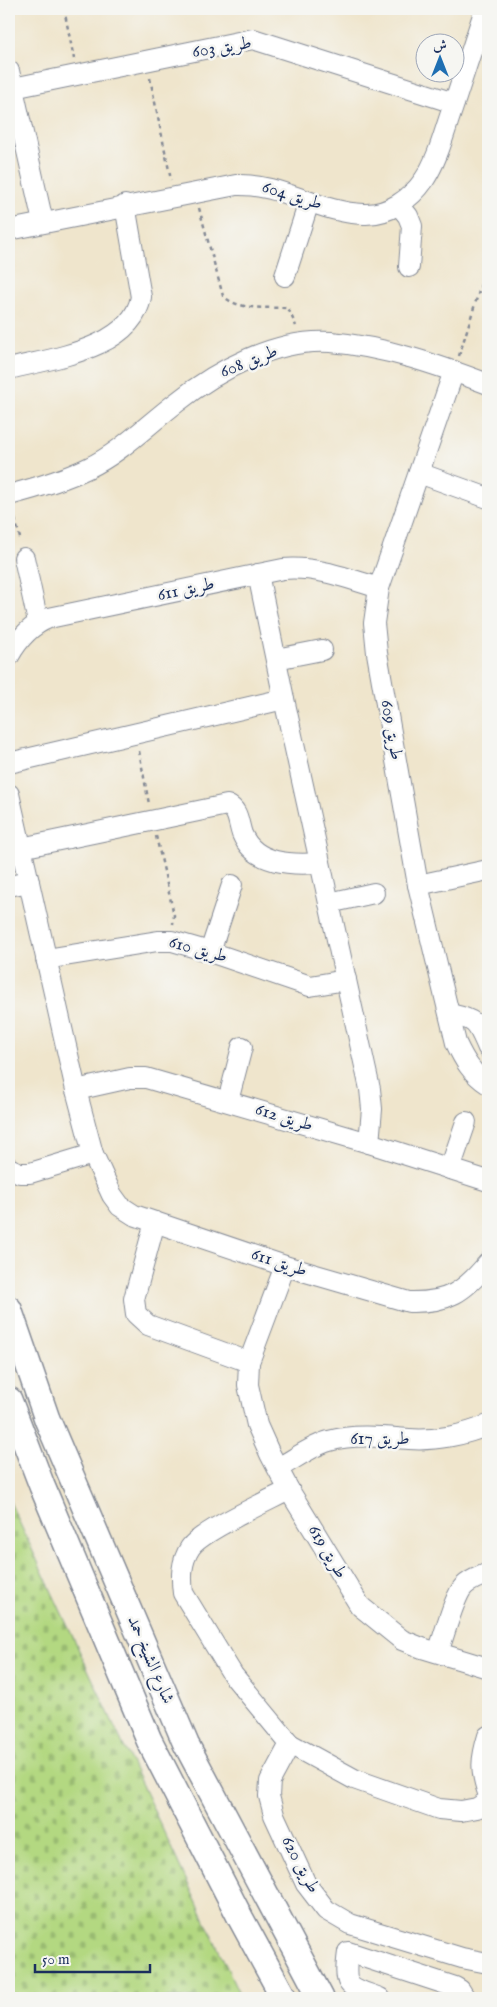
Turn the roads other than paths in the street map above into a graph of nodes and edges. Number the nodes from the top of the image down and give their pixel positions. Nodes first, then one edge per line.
1 (485, 9) edge
2 (11, 79) edge
3 (454, 103) junction
4 (310, 202) junction
5 (399, 205) junction
6 (124, 206) junction
7 (43, 222) junction
8 (9, 230) edge
9 (409, 267) dead end
10 (285, 276) dead end
11 (9, 368) edge
12 (454, 371) junction
13 (488, 384) edge
14 (430, 442) junction
15 (419, 473) junction
16 (9, 495) edge
17 (488, 498) edge
18 (397, 499) dead end
19 (24, 558) road end
20 (258, 574) junction
21 (378, 588) junction
22 (38, 622) junction
23 (322, 650) dead end
24 (9, 656) edge
25 (276, 659) junction
26 (284, 699) junction
27 (9, 763) edge
28 (9, 794) edge
29 (21, 848) junction
30 (320, 863) junction
31 (488, 870) edge
32 (29, 882) junction
33 (232, 885) dead end
34 (418, 885) junction
35 (9, 886) edge
36 (374, 893) dead end
37 (329, 904) junction
38 (210, 952) junction
39 (46, 959) junction
40 (346, 980) junction
41 (450, 1014) junction
42 (242, 1048) dead end
43 (488, 1048) edge
44 (488, 1084) edge
45 (76, 1090) junction
46 (228, 1101) junction
47 (466, 1122) dead end
48 (369, 1143) junction
49 (93, 1154) junction
50 (9, 1168) edge
51 (450, 1169) junction
52 (488, 1181) edge
53 (155, 1222) junction
54 (488, 1263) edge
55 (285, 1266) junction
56 (9, 1309) edge
57 (249, 1362) junction
58 (9, 1400) edge
59 (488, 1425) edge
60 (278, 1468) junction
61 (289, 1490) junction
62 (488, 1573) edge
63 (438, 1652) junction
64 (488, 1668) edge
65 (488, 1736) edge
66 (290, 1744) junction
67 (488, 1793) edge
68 (488, 1801) edge
69 (350, 1924) junction
70 (348, 1952) junction
71 (488, 1963) edge
72 (284, 1998) edge
73 (321, 1998) edge
74 (380, 1998) edge
75 (465, 1998) edge

1 - 3 street, طريق 604
2 - 3 street, طريق 603
2 - 7 street, طريق 603
3 - 5 street, طريق 604
4 - 5 street, طريق 604
4 - 6 street, طريق 604
4 - 10 street
5 - 9 street
6 - 7 street, طريق 604
6 - 11 street
7 - 8 street, طريق 604
12 - 13 street, طريق 608
12 - 14 street, طريق 609
12 - 16 street, طريق 608
14 - 15 street, طريق 609
14 - 18 street
15 - 17 street
15 - 21 street, طريق 609
19 - 22 street
20 - 21 street, طريق 611
20 - 22 street, طريق 611
20 - 25 street
21 - 34 street, طريق 609
22 - 24 street, طريق 611
23 - 25 street
25 - 26 street
26 - 27 street
26 - 30 street
28 - 29 street, طريق 611
29 - 30 street
29 - 32 street, طريق 611
30 - 37 street
31 - 34 street
32 - 35 street
32 - 39 street, طريق 611
33 - 38 street
34 - 41 street, طريق 609
36 - 37 street
37 - 40 street
38 - 39 street, طريق 610
38 - 40 street, طريق 610
39 - 45 street, طريق 611
40 - 48 street
41 - 43 street
41 - 44 street, طريق 609
42 - 46 street
45 - 46 street, طريق 612
45 - 49 street, طريق 611
46 - 48 street, طريق 612
47 - 51 street
48 - 51 street, طريق 612
49 - 50 street
49 - 53 street, طريق 611
51 - 52 street, طريق 612
53 - 55 street, طريق 611
53 - 57 street
54 - 55 street, طريق 611
55 - 57 street, طريق 619
56 - 73 main road, شارع الشيخ حمد
57 - 60 street, طريق 619
58 - 72 main road, شارع الشيخ حمد
59 - 60 street, طريق 617
60 - 61 street, طريق 619
61 - 63 street, طريق 619
61 - 66 street
62 - 63 street
63 - 64 street, طريق 619
65 - 67 street
66 - 68 street
66 - 69 street, طريق 620
69 - 70 street
69 - 71 street, طريق 620
70 - 74 street
70 - 75 street

